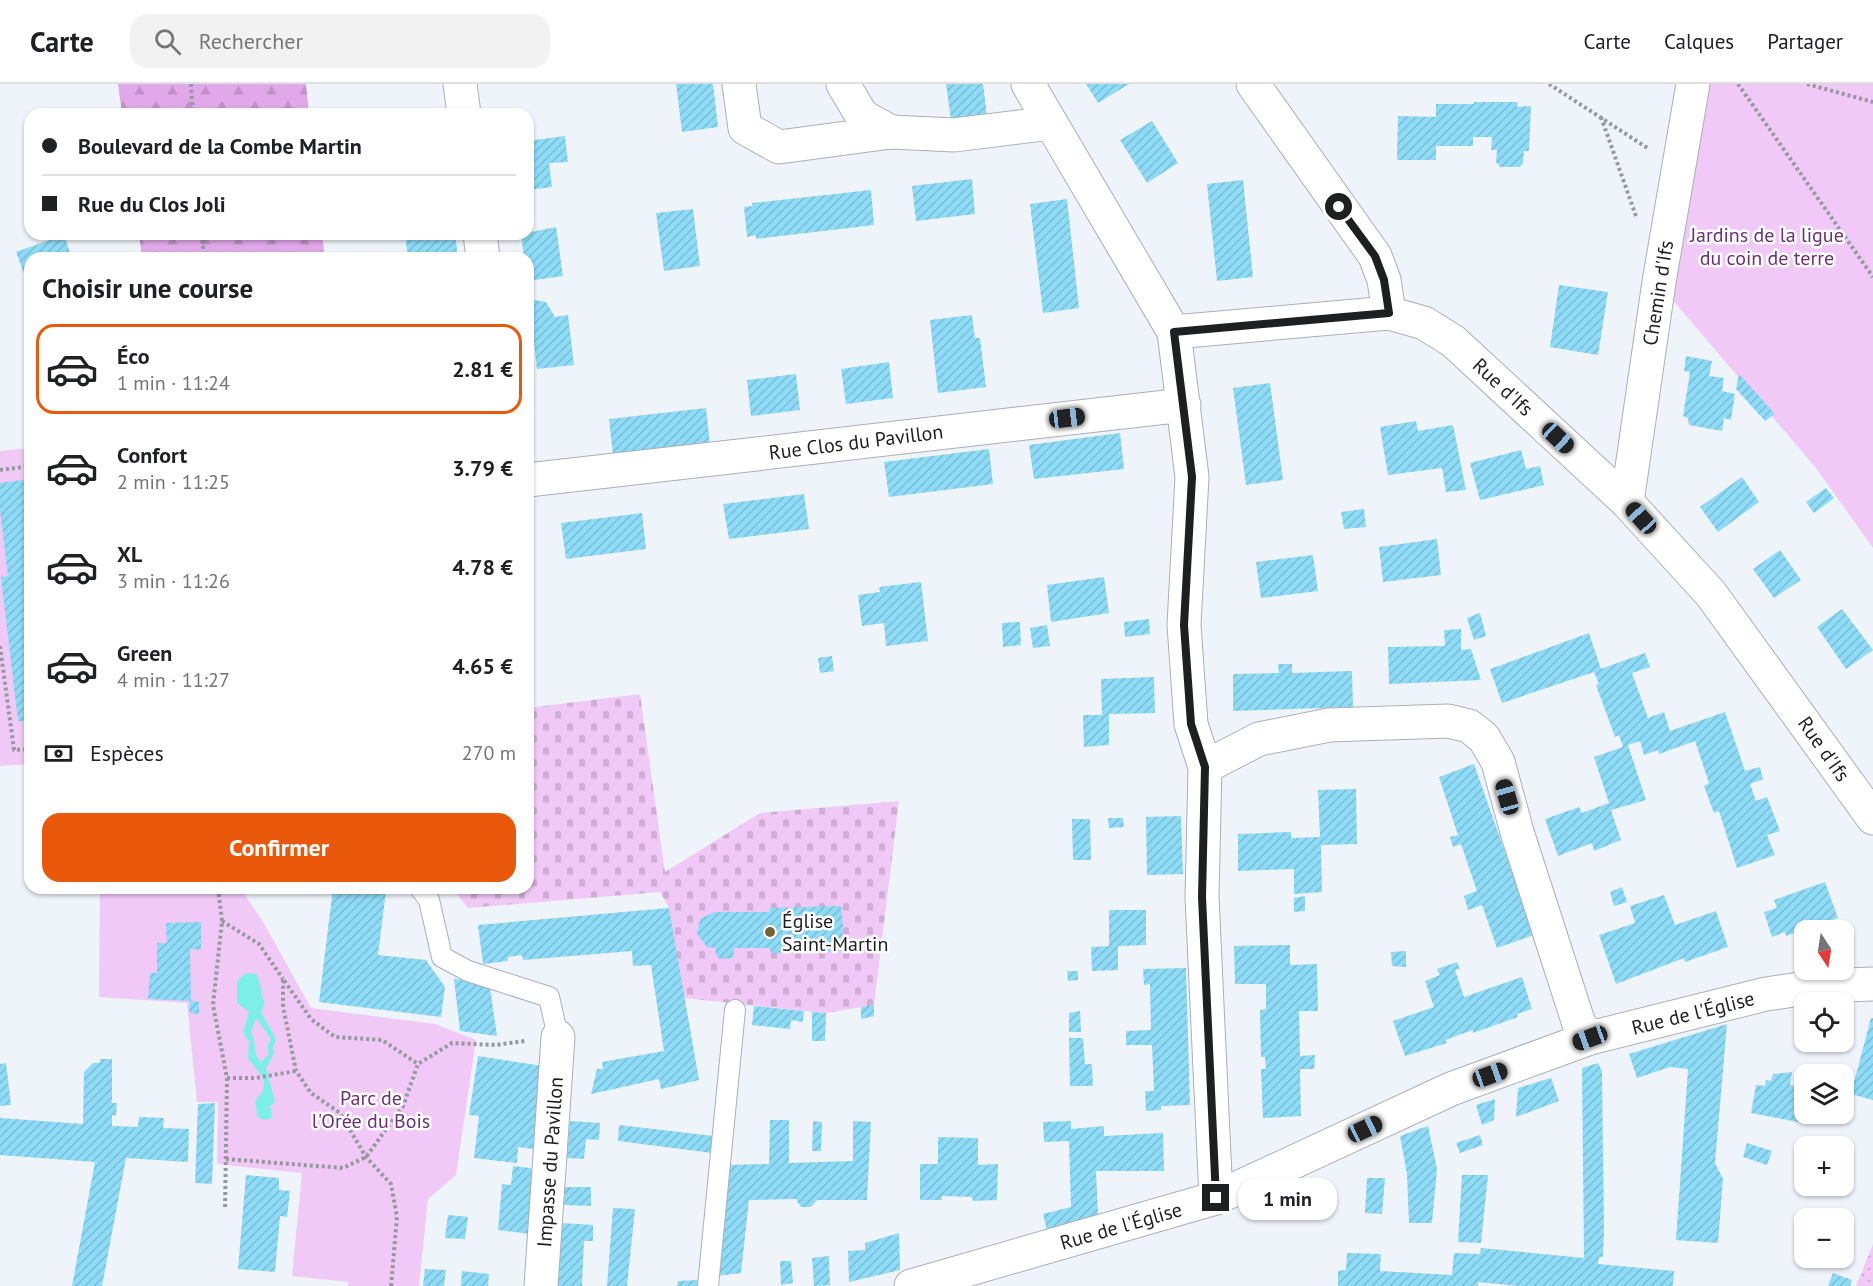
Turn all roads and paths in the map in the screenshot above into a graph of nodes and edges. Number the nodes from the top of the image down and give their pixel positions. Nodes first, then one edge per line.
1 (191, 84) edge
2 (460, 84) edge
3 (740, 84) edge
4 (843, 84) edge
5 (1028, 84) edge
6 (1253, 84) edge
7 (1549, 84) edge
8 (1693, 84) edge
9 (1738, 84) edge
10 (1807, 84) edge
11 (1873, 102) edge
12 (193, 108) edge
13 (463, 108) edge
14 (1601, 117) junction
15 (1051, 123) junction
16 (891, 132) junction
17 (1679, 169) junction
18 (1640, 227) dead end
19 (1873, 276) edge
20 (1389, 313) junction
21 (1174, 332) junction
22 (1184, 405) junction
23 (24, 467) edge
24 (0, 470) edge
25 (534, 479) edge
26 (1627, 502) junction
27 (0, 646) edge
28 (24, 749) edge
29 (1205, 767) junction
30 (1873, 818) edge
31 (219, 894) edge
32 (424, 894) edge
33 (222, 921) junction
34 (282, 979) junction
35 (1873, 984) edge
36 (735, 1010) dead end
37 (558, 1037) junction
38 (1590, 1038) junction
39 (418, 1064) junction
40 (296, 1071) junction
41 (226, 1078) junction
42 (366, 1157) junction
43 (225, 1159) junction
44 (1216, 1198) junction
45 (225, 1210) dead end
46 (391, 1286) edge
47 (542, 1286) edge
48 (708, 1286) edge
49 (911, 1286) edge

1 - 12 path
2 - 13 street
3 - 16 street
4 - 16 street
5 - 15 street
6 - 20 street
7 - 14 path
8 - 17 street, Chemin d'Ifs
9 - 19 path
10 - 11 path
14 - 17 path
14 - 18 path
15 - 16 street
15 - 21 street
17 - 26 street, Chemin d'Ifs
20 - 21 street, Rue d'Ifs
20 - 26 street, Rue d'Ifs
21 - 22 street
22 - 25 street, Rue Clos du Pavillon
22 - 29 street
23 - 24 path
26 - 30 street, Rue d'Ifs
27 - 28 path
29 - 38 street
29 - 44 street
31 - 33 path
32 - 37 lane
33 - 34 path
33 - 41 path
34 - 39 path
34 - 40 path
35 - 38 street, Rue de l'Église
36 - 48 lane
37 - 39 path
37 - 47 street, Impasse du Pavillon
38 - 44 street, Rue de l'Église
39 - 42 path
40 - 41 path
40 - 42 path
41 - 43 path
42 - 43 path
42 - 46 path
43 - 45 path
44 - 49 street, Rue de l'Église

